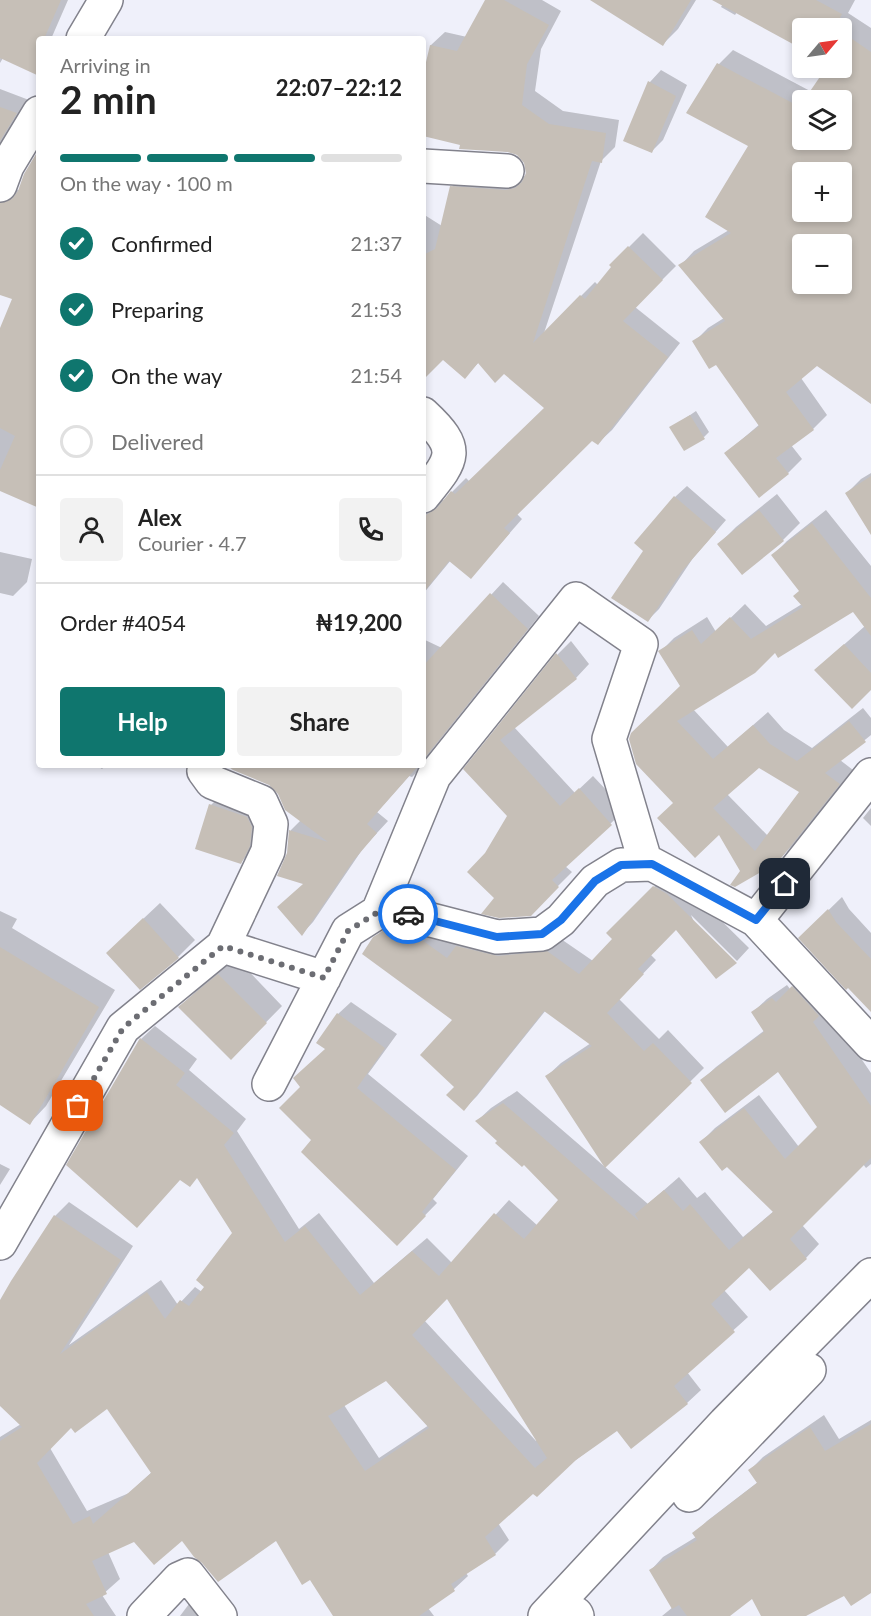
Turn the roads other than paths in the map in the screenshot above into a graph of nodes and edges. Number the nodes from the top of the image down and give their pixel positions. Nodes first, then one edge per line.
1 (106, 0) edge
2 (85, 36) edge
3 (36, 118) edge
4 (426, 166) edge
5 (507, 171) dead end
6 (0, 185) edge
7 (426, 417) edge
8 (426, 492) edge
9 (205, 768) edge
10 (871, 775) edge
11 (646, 864) junction
12 (378, 912) junction
13 (756, 920) junction
14 (223, 946) junction
15 (324, 978) junction
16 (871, 1044) edge
17 (270, 1084) dead end
18 (0, 1243) edge
19 (871, 1275) edge
20 (871, 1306) edge
21 (144, 1616) edge
22 (220, 1616) edge
23 (568, 1616) edge

1 - 2 street
3 - 6 street
4 - 5 street
7 - 8 street
9 - 14 street
10 - 13 street
11 - 12 street
11 - 12 street
11 - 13 street
12 - 15 street
13 - 16 street
14 - 15 street
14 - 18 street
15 - 17 street
19 - 23 street
20 - 23 street
21 - 22 street

